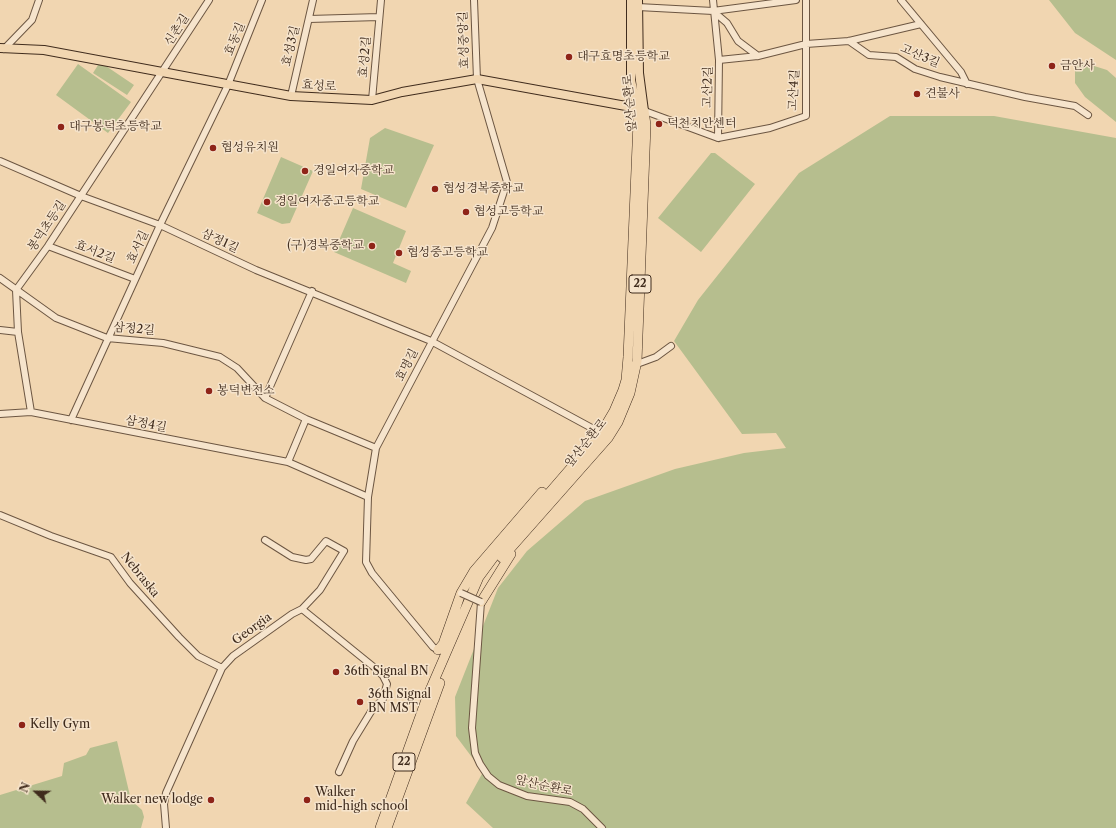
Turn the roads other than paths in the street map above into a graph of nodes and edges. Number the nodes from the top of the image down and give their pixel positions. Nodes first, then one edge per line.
1 (39, 0) edge
2 (209, 0) edge
3 (262, 0) edge
4 (313, 0) edge
5 (381, 0) edge
6 (474, 0) edge
7 (631, 0) edge
8 (713, 0) edge
9 (796, 0) edge
10 (806, 0) edge
11 (901, 0) edge
12 (638, 4) edge
13 (713, 11) junction
14 (380, 17) junction
15 (309, 19) junction
16 (921, 24) junction
17 (849, 41) junction
18 (806, 44) junction
19 (2, 48) edge
20 (758, 56) junction
21 (719, 60) junction
22 (163, 71) junction
23 (477, 79) junction
24 (967, 84) junction
25 (228, 85) junction
26 (291, 96) junction
27 (372, 100) junction
28 (640, 109) junction
29 (1088, 115) dead end
30 (718, 138) junction
31 (0, 161) edge
32 (81, 196) junction
33 (160, 225) junction
34 (48, 246) junction
35 (0, 278) edge
36 (135, 279) junction
37 (16, 290) junction
38 (312, 291) junction
39 (0, 330) edge
40 (18, 332) junction
41 (107, 338) junction
42 (432, 341) junction
43 (671, 346) dead end
44 (637, 364) junction
45 (265, 398) junction
46 (31, 412) junction
47 (0, 414) edge
48 (306, 419) junction
49 (71, 420) junction
50 (601, 433) junction
51 (596, 446) junction
52 (376, 448) junction
53 (288, 462) junction
54 (368, 497) junction
55 (0, 515) edge
56 (265, 540) dead end
57 (461, 593) junction
58 (481, 602) junction
59 (302, 609) junction
60 (438, 650) joint
61 (222, 668) junction
62 (430, 698) junction
63 (339, 772) dead end
64 (166, 828) edge
65 (380, 828) edge
66 (387, 828) edge
67 (602, 828) edge

1 - 19 street
2 - 22 street, 신촌길
3 - 25 street, 효동길
4 - 15 street, 효성3길
5 - 14 street, 효성2길
6 - 23 street, 효성중앙길
7 - 28 main road, 앞산순환로 / 22
8 - 13 street, 고산2길
9 - 13 street
10 - 18 street, 고산4길
11 - 16 street
12 - 13 street
12 - 28 main road, 앞산순환로 / 22
13 - 20 street
13 - 21 street, 고산2길
14 - 15 street, 효성2길
14 - 27 street, 효성2길
15 - 26 street, 효성3길
16 - 17 street
16 - 24 street
17 - 18 street
17 - 24 street, 고산3길
18 - 20 street
18 - 30 street, 고산4길
19 - 22 main road, 효성로
20 - 21 street
21 - 30 street, 고산2길
22 - 25 main road, 효성로
22 - 32 street, 봉덕초등길
23 - 27 main road, 효성로
23 - 28 main road, 효성로
23 - 42 street, 효명길
24 - 29 street, 고산3길
25 - 26 main road, 효성로
25 - 33 street, 효서길
26 - 27 main road, 효성로
28 - 30 street
28 - 44 highway, 앞산순환로 / 22
28 - 50 highway, 앞산순환로 / 22
31 - 32 street, 삼정1길
32 - 33 street, 삼정1길
32 - 34 street, 봉덕초등길
33 - 36 street, 효서길
33 - 38 street, 삼정1길
34 - 36 street, 효서2길
34 - 37 street, 봉덕초등길
35 - 37 street, 삼정2길
36 - 41 street, 효서길
37 - 40 street
37 - 41 street, 삼정2길
38 - 42 street, 삼정1길
38 - 45 street
39 - 40 street
40 - 46 street
41 - 45 street, 삼정2길
41 - 49 street, 효서길
42 - 50 street, 삼정1길
42 - 52 street, 효명길
43 - 44 street
44 - 51 highway, 앞산순환로 / 22
45 - 48 street, 삼정2길
46 - 47 street, 삼정4길
46 - 49 street, 삼정4길
48 - 52 street, 삼정2길
48 - 53 street
49 - 53 street, 삼정4길
50 - 51 highway, 앞산순환로 / 22
51 - 57 highway
51 - 58 highway
51 - 62 highway, 앞산순환로 / 22
52 - 54 street, 효명길
53 - 54 street, 삼정4길
54 - 60 street, 효명길
55 - 61 street, Nebraska
56 - 59 street, Georgia
57 - 58 street, bridge
57 - 60 highway
58 - 67 street, 앞산순환로
59 - 61 street, Georgia
59 - 63 street
61 - 64 street, Georgia
62 - 65 highway, 앞산순환로 / 22
62 - 66 highway, 앞산순환로 / 22

